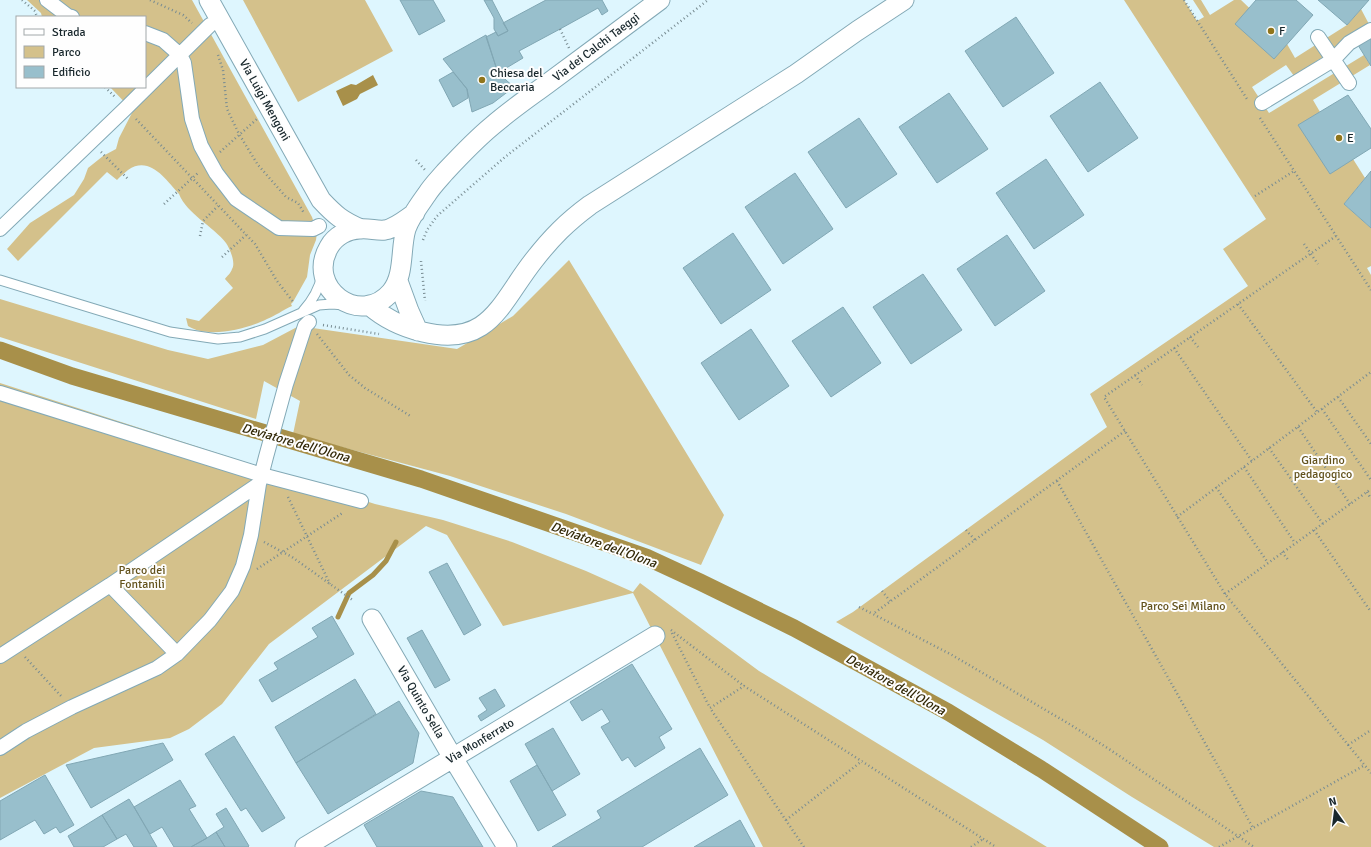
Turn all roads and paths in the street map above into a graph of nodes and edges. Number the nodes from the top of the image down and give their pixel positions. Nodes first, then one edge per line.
1 (22, 0) edge
2 (47, 0) edge
3 (150, 0) edge
4 (209, 0) edge
5 (660, 0) edge
6 (708, 0) edge
7 (904, 0) edge
8 (1184, 0) edge
9 (37, 16) edge
10 (68, 16) edge
11 (560, 28) dead end
12 (206, 29) junction
13 (1371, 30) edge
14 (146, 33) edge
15 (1320, 39) dead end
16 (569, 50) dead end
17 (180, 55) junction
18 (1340, 69) junction
19 (106, 88) edge
20 (1256, 106) junction
21 (126, 108) junction
22 (91, 142) junction
23 (416, 160) dead end
24 (1294, 171) junction
25 (430, 175) dead end
26 (128, 179) dead end
27 (1255, 196) dead end
28 (321, 200) junction
29 (218, 206) junction
30 (415, 213) junction
31 (316, 228) joint
32 (0, 229) edge
33 (367, 230) junction
34 (246, 235) junction
35 (200, 236) dead end
36 (1336, 236) junction
37 (1304, 244) dead end
38 (330, 245) junction
39 (421, 246) dead end
40 (1311, 253) junction
41 (222, 257) dead end
42 (420, 258) dead end
43 (1318, 264) dead end
44 (323, 270) junction
45 (399, 274) junction
46 (0, 280) edge
47 (1371, 288) edge
48 (294, 302) dead end
49 (1238, 304) junction
50 (362, 306) junction
51 (426, 306) dead end
52 (305, 318) junction
53 (418, 331) junction
54 (380, 334) dead end
55 (1190, 337) junction
56 (1198, 347) dead end
57 (1174, 348) junction
58 (1371, 372) edge
59 (1135, 375) junction
60 (1142, 385) dead end
61 (0, 393) edge
62 (1338, 397) junction
63 (1322, 409) junction
64 (1317, 412) junction
65 (412, 417) dead end
66 (1298, 427) junction
67 (1125, 432) junction
68 (1371, 444) edge
69 (1269, 448) junction
70 (1252, 461) junction
71 (1244, 467) junction
72 (261, 479) junction
73 (280, 479) junction
74 (1371, 480) edge
75 (1057, 481) junction
76 (1216, 487) junction
77 (1371, 489) edge
78 (1367, 492) junction
79 (1371, 498) edge
80 (361, 501) joint
81 (1350, 504) junction
82 (1177, 517) junction
83 (1323, 524) junction
84 (966, 530) dead end
85 (1314, 530) junction
86 (251, 535) junction
87 (306, 537) junction
88 (975, 540) junction
89 (1295, 543) junction
90 (283, 552) junction
91 (1282, 552) junction
92 (1288, 561) dead end
93 (1268, 563) junction
94 (235, 583) junction
95 (110, 585) junction
96 (330, 585) junction
97 (882, 591) dead end
98 (1225, 594) junction
99 (354, 601) dead end
100 (890, 601) junction
101 (859, 607) dead end
102 (1371, 612) edge
103 (873, 614) junction
104 (372, 619) dead end
105 (655, 636) dead end
106 (16, 646) junction
107 (177, 654) junction
108 (0, 656) edge
109 (744, 686) junction
110 (72, 707) junction
111 (710, 708) junction
112 (1371, 730) edge
113 (1348, 745) junction
114 (0, 748) edge
115 (453, 758) junction
116 (862, 761) junction
117 (1365, 765) junction
118 (1371, 773) edge
119 (786, 820) junction
120 (1253, 828) junction
121 (1239, 836) junction
122 (983, 839) junction
123 (305, 847) edge
124 (507, 847) edge
125 (804, 847) edge
126 (971, 847) edge
127 (996, 847) edge
128 (1219, 847) edge
129 (1254, 847) edge

1 - 9 path
2 - 10 street
3 - 12 path
4 - 28 street, Via Luigi Mengoni
5 - 30 street, Via dei Calchi Taeggi
6 - 39 path
7 - 53 street
8 - 20 path
11 - 16 path
12 - 17 street
12 - 31 path
13 - 18 street
14 - 17 street
15 - 18 street
17 - 21 street
17 - 31 street
18 - 20 street
19 - 21 path
20 - 24 path
21 - 22 street
21 - 29 path
22 - 26 path
22 - 32 street
23 - 25 path
24 - 27 path
24 - 36 path
28 - 33 street, Via Luigi Mengoni
28 - 38 street, Via Luigi Mengoni
29 - 34 path
29 - 35 path
30 - 33 street, Via dei Calchi Taeggi
30 - 45 street, Via dei Calchi Taeggi
33 - 38 street, Via dei Calchi Taeggi
33 - 45 street
34 - 41 path
34 - 48 path
36 - 40 path
36 - 47 path
37 - 40 path
38 - 44 street
40 - 43 path
40 - 49 path
42 - 51 path
44 - 50 street
44 - 52 lane
45 - 50 street
45 - 53 street
46 - 52 lane
49 - 55 path
49 - 64 path
50 - 52 lane
50 - 53 street
52 - 54 path
52 - 65 path
52 - 72 street
55 - 56 path
55 - 57 path
57 - 59 path
57 - 70 path
58 - 62 path
59 - 60 path
59 - 67 path
61 - 72 street
62 - 63 path
62 - 68 path
63 - 64 path
63 - 74 path
64 - 66 path
66 - 69 path
66 - 81 path
67 - 75 path
67 - 82 path
69 - 70 path
69 - 83 path
70 - 71 path
71 - 76 path
71 - 89 path
72 - 73 street
72 - 86 street
72 - 95 street
73 - 80 street
73 - 87 path
75 - 88 path
75 - 120 path
76 - 82 path
76 - 93 path
77 - 78 path
78 - 79 path
78 - 81 path
80 - 87 path
81 - 83 path
82 - 98 path
83 - 85 path
84 - 88 path
85 - 89 path
85 - 102 path
86 - 90 path
86 - 94 street
87 - 90 path
87 - 96 path
88 - 100 path
89 - 91 path
90 - 94 path
90 - 96 path
91 - 92 path
91 - 93 path
93 - 98 path
94 - 107 street
95 - 106 street
95 - 107 street
96 - 99 path
97 - 100 path
98 - 113 path
100 - 103 path
101 - 103 path
103 - 121 path
104 - 115 street, Via Quinto Sella
105 - 115 street, Via Monferrato
106 - 108 street
106 - 110 path
107 - 110 street
109 - 111 path
109 - 111 path
109 - 116 path
110 - 114 street
111 - 119 path
112 - 113 path
113 - 117 path
115 - 123 street, Via Monferrato
115 - 124 street, Via Quinto Sella
116 - 119 path
116 - 122 path
117 - 118 path
117 - 120 path
119 - 125 path
120 - 121 path
121 - 128 path
121 - 129 path
122 - 126 path
122 - 127 path

